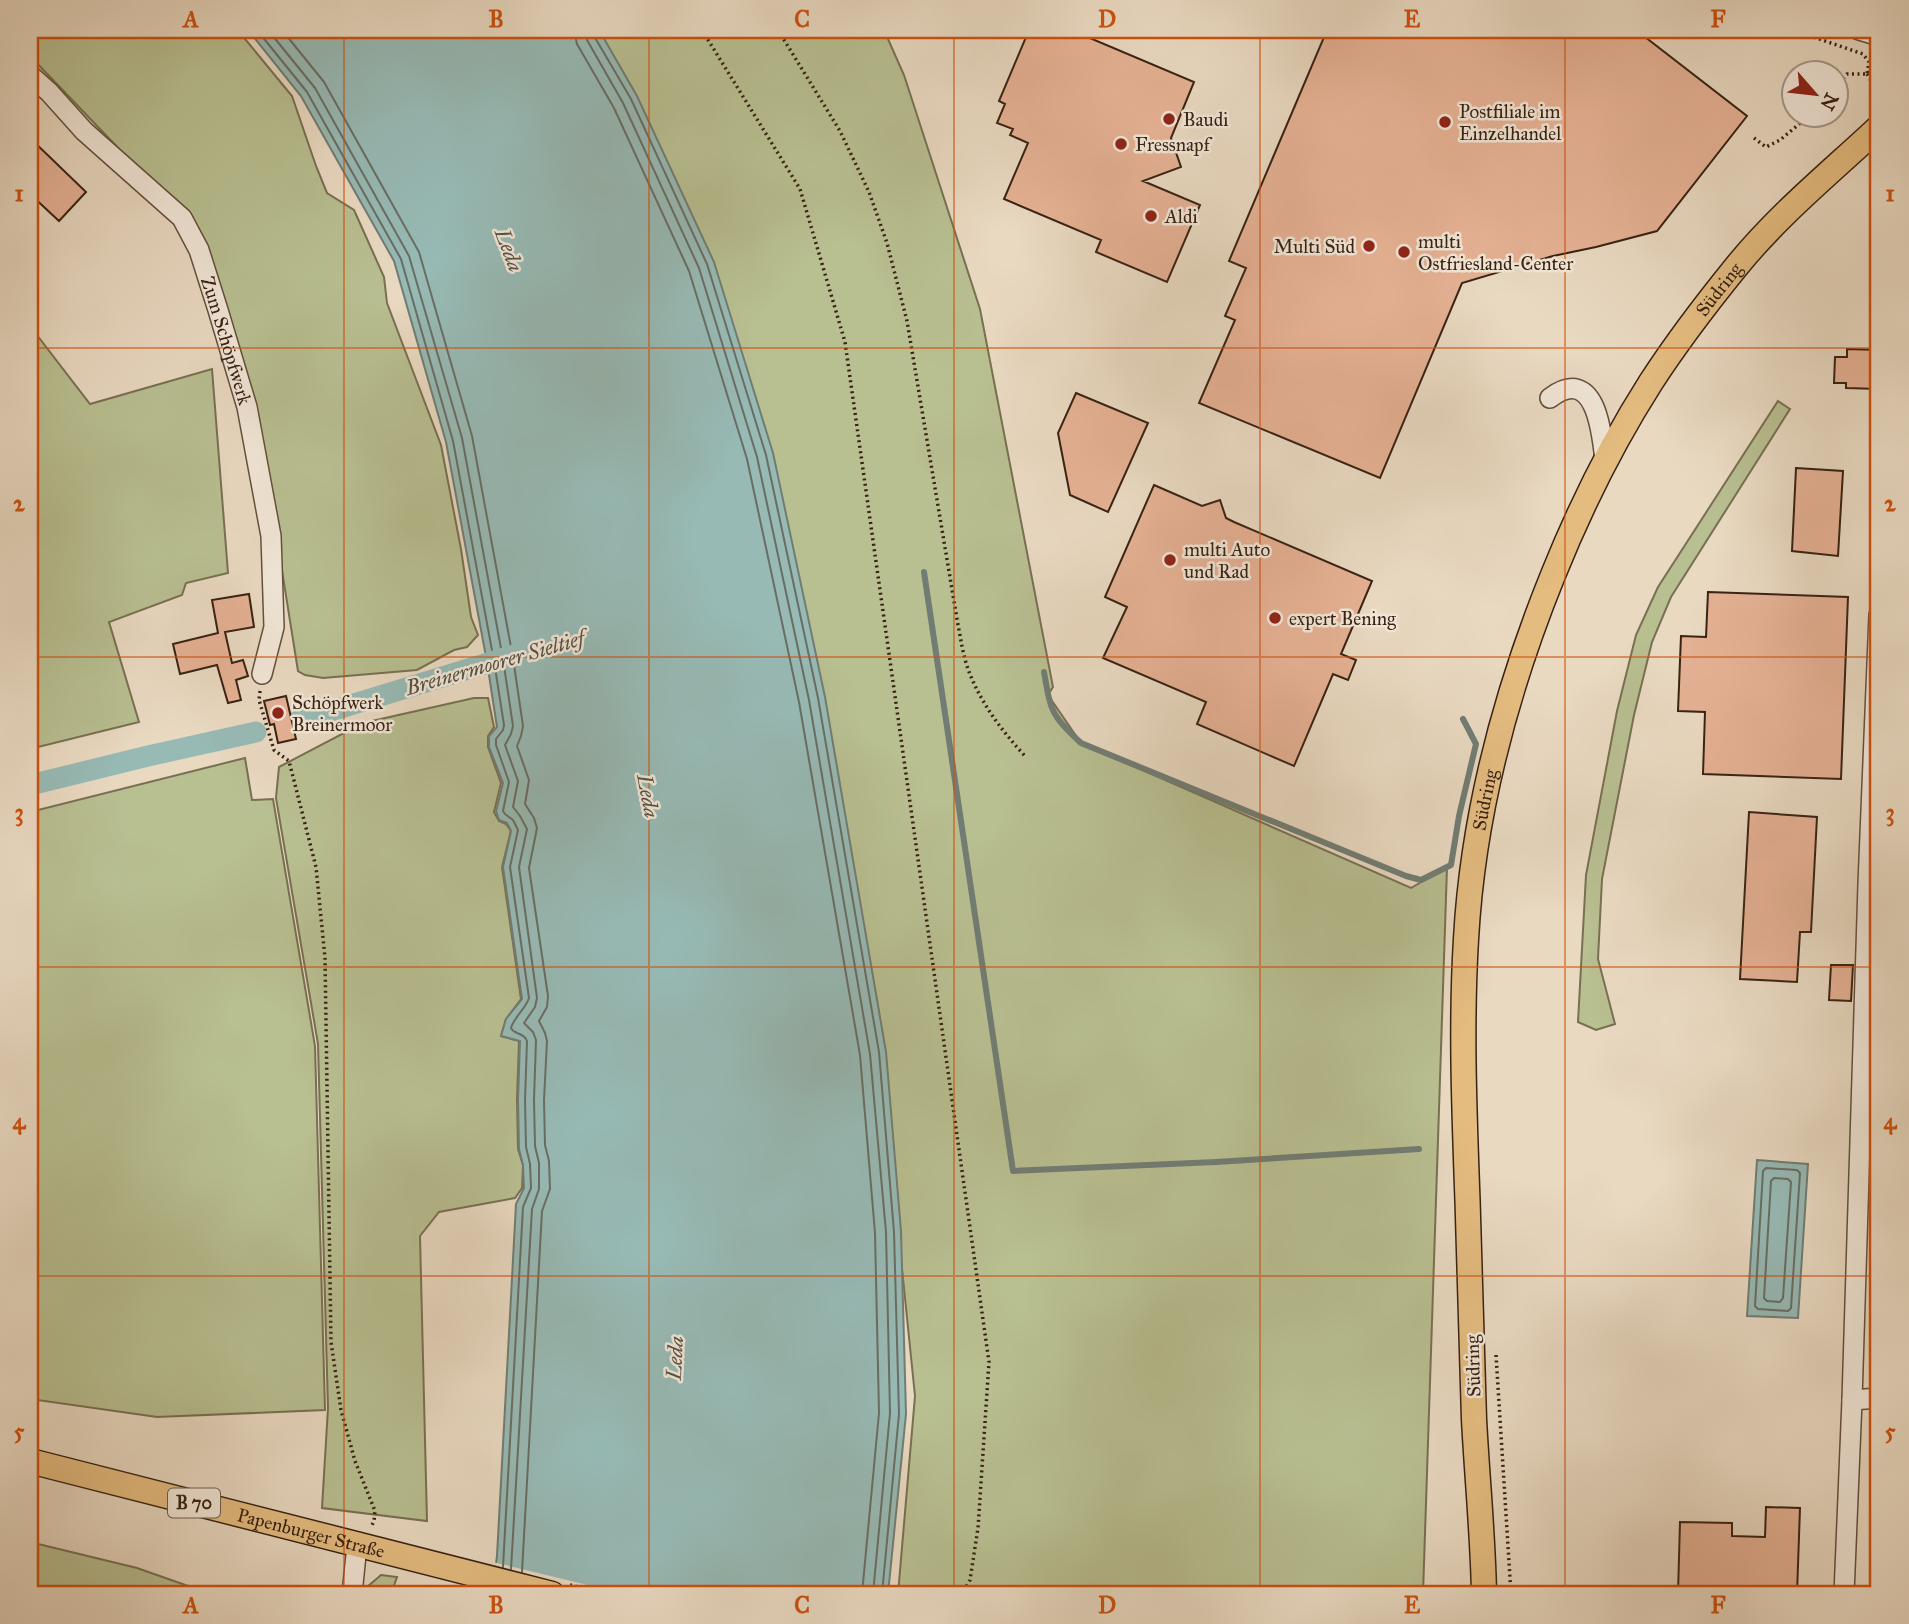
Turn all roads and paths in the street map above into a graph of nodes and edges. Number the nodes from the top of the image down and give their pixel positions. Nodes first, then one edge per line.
1 (702, 30) edge
2 (778, 30) edge
3 (1793, 30) edge
4 (1859, 30) edge
5 (1879, 36) edge
6 (1879, 62) edge
7 (1850, 74) edge
8 (1867, 74) junction
9 (30, 75) edge
10 (1879, 90) edge
11 (1879, 127) edge
12 (1792, 130) edge
13 (1754, 138) dead end
14 (1550, 398) dead end
15 (1605, 461) junction
16 (1879, 615) edge
17 (262, 674) joint
18 (1025, 756) dead end
19 (1874, 865) edge
20 (1496, 1353) dead end
21 (1879, 1398) edge
22 (1852, 1401) junction
23 (30, 1461) edge
24 (363, 1538) junction
25 (352, 1594) edge
26 (552, 1594) edge
27 (962, 1594) edge
28 (1484, 1594) edge
29 (1511, 1594) edge
30 (1844, 1594) edge

1 - 27 path
2 - 18 path
3 - 8 path
4 - 5 street
6 - 8 path
7 - 8 path
8 - 10 path
9 - 17 street, Zum Schöpfwerk
11 - 15 main road, Südring
12 - 13 path
14 - 15 street
15 - 28 main road, Südring
16 - 19 street
17 - 24 path
19 - 22 street
20 - 29 path
21 - 22 street
22 - 30 street
23 - 24 main road, Papenburger Straße / B 70
24 - 25 street
24 - 26 main road, Papenburger Straße / B 70

